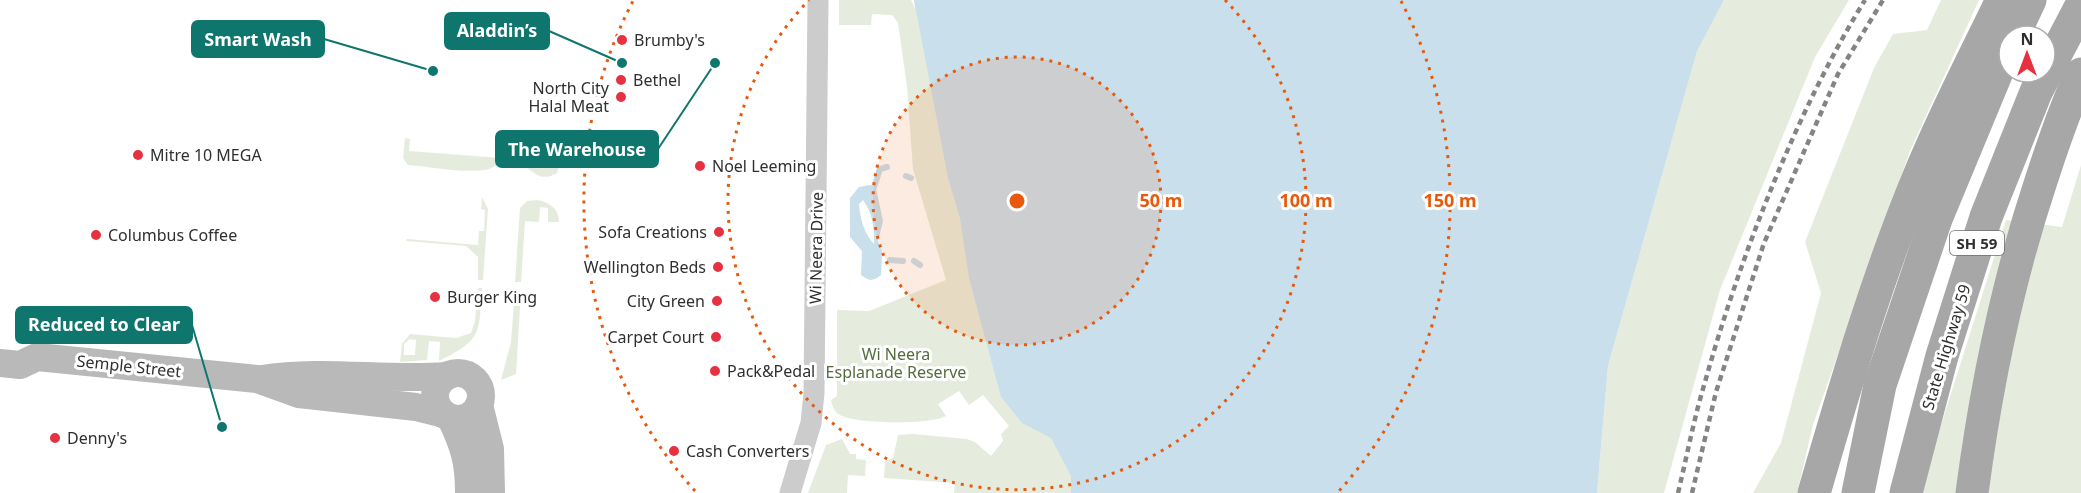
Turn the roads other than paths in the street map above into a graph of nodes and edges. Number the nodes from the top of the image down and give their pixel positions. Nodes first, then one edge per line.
1 (818, 0) edge
2 (2002, 0) edge
3 (2030, 0) edge
4 (2081, 6) edge
5 (2019, 24) edge
6 (1997, 72) edge
7 (2081, 74) edge
8 (0, 343) edge
9 (37, 357) junction
10 (0, 363) edge
11 (447, 376) junction
12 (256, 379) junction
13 (480, 405) junction
14 (448, 416) junction
15 (469, 493) edge
16 (491, 493) edge
17 (790, 493) edge
18 (1814, 493) edge
19 (1858, 493) edge
20 (1906, 493) edge
21 (1972, 493) edge

1 - 17 street, Wi Neera Drive
2 - 18 main road
3 - 5 main road
4 - 20 main road, State Highway 59 / SH 59
6 - 19 main road, SH 59
7 - 21 main road
8 - 9 main road, Semple Street
9 - 10 main road, Semple Street
9 - 12 main road, Semple Street
11 - 12 main road, Semple Street
11 - 13 main road
11 - 14 main road
12 - 14 main road, Semple Street
13 - 14 main road
13 - 16 main road
14 - 15 main road

